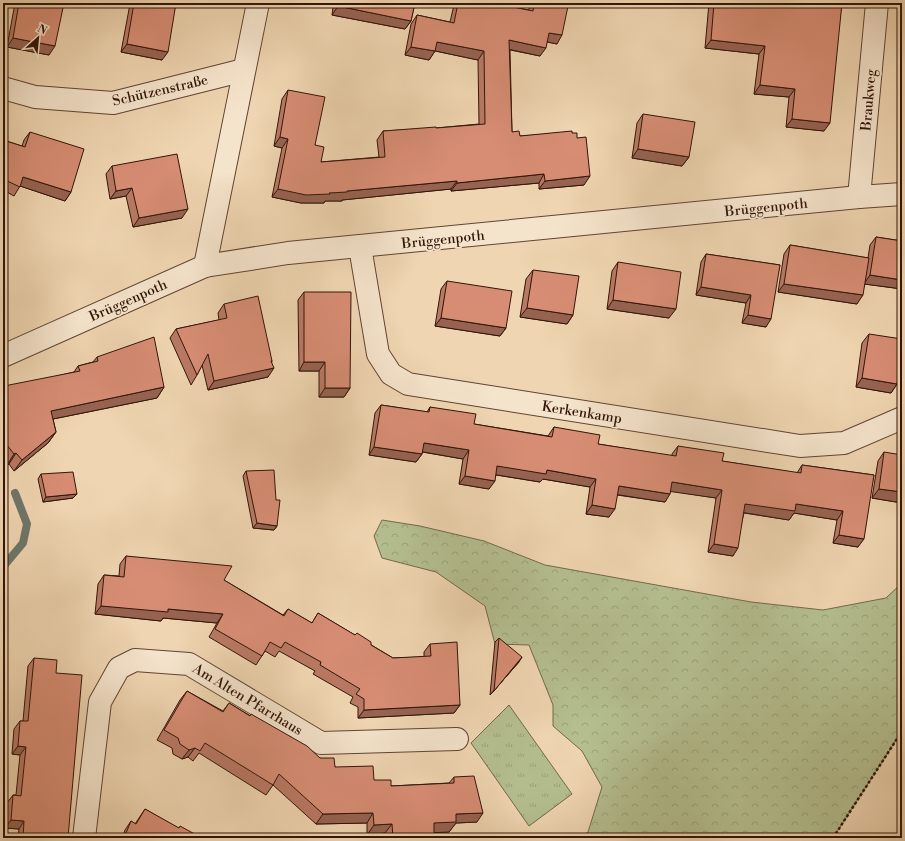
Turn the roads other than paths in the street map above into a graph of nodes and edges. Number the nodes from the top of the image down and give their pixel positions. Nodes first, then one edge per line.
1 (258, 3) edge
2 (877, 3) edge
3 (244, 70) junction
4 (3, 88) edge
5 (902, 194) edge
6 (859, 197) junction
7 (360, 247) junction
8 (205, 266) junction
9 (3, 356) edge
10 (902, 418) edge
11 (458, 738) dead end
12 (84, 838) edge

1 - 3 street
2 - 6 street, Braukweg
3 - 4 street, Schützenstraße
3 - 8 street
5 - 6 street, Brüggenpoth
6 - 7 street, Brüggenpoth
7 - 8 street, Brüggenpoth
7 - 10 street, Kerkenkamp
8 - 9 street, Brüggenpoth
11 - 12 street, Am Alten Pfarrhaus

